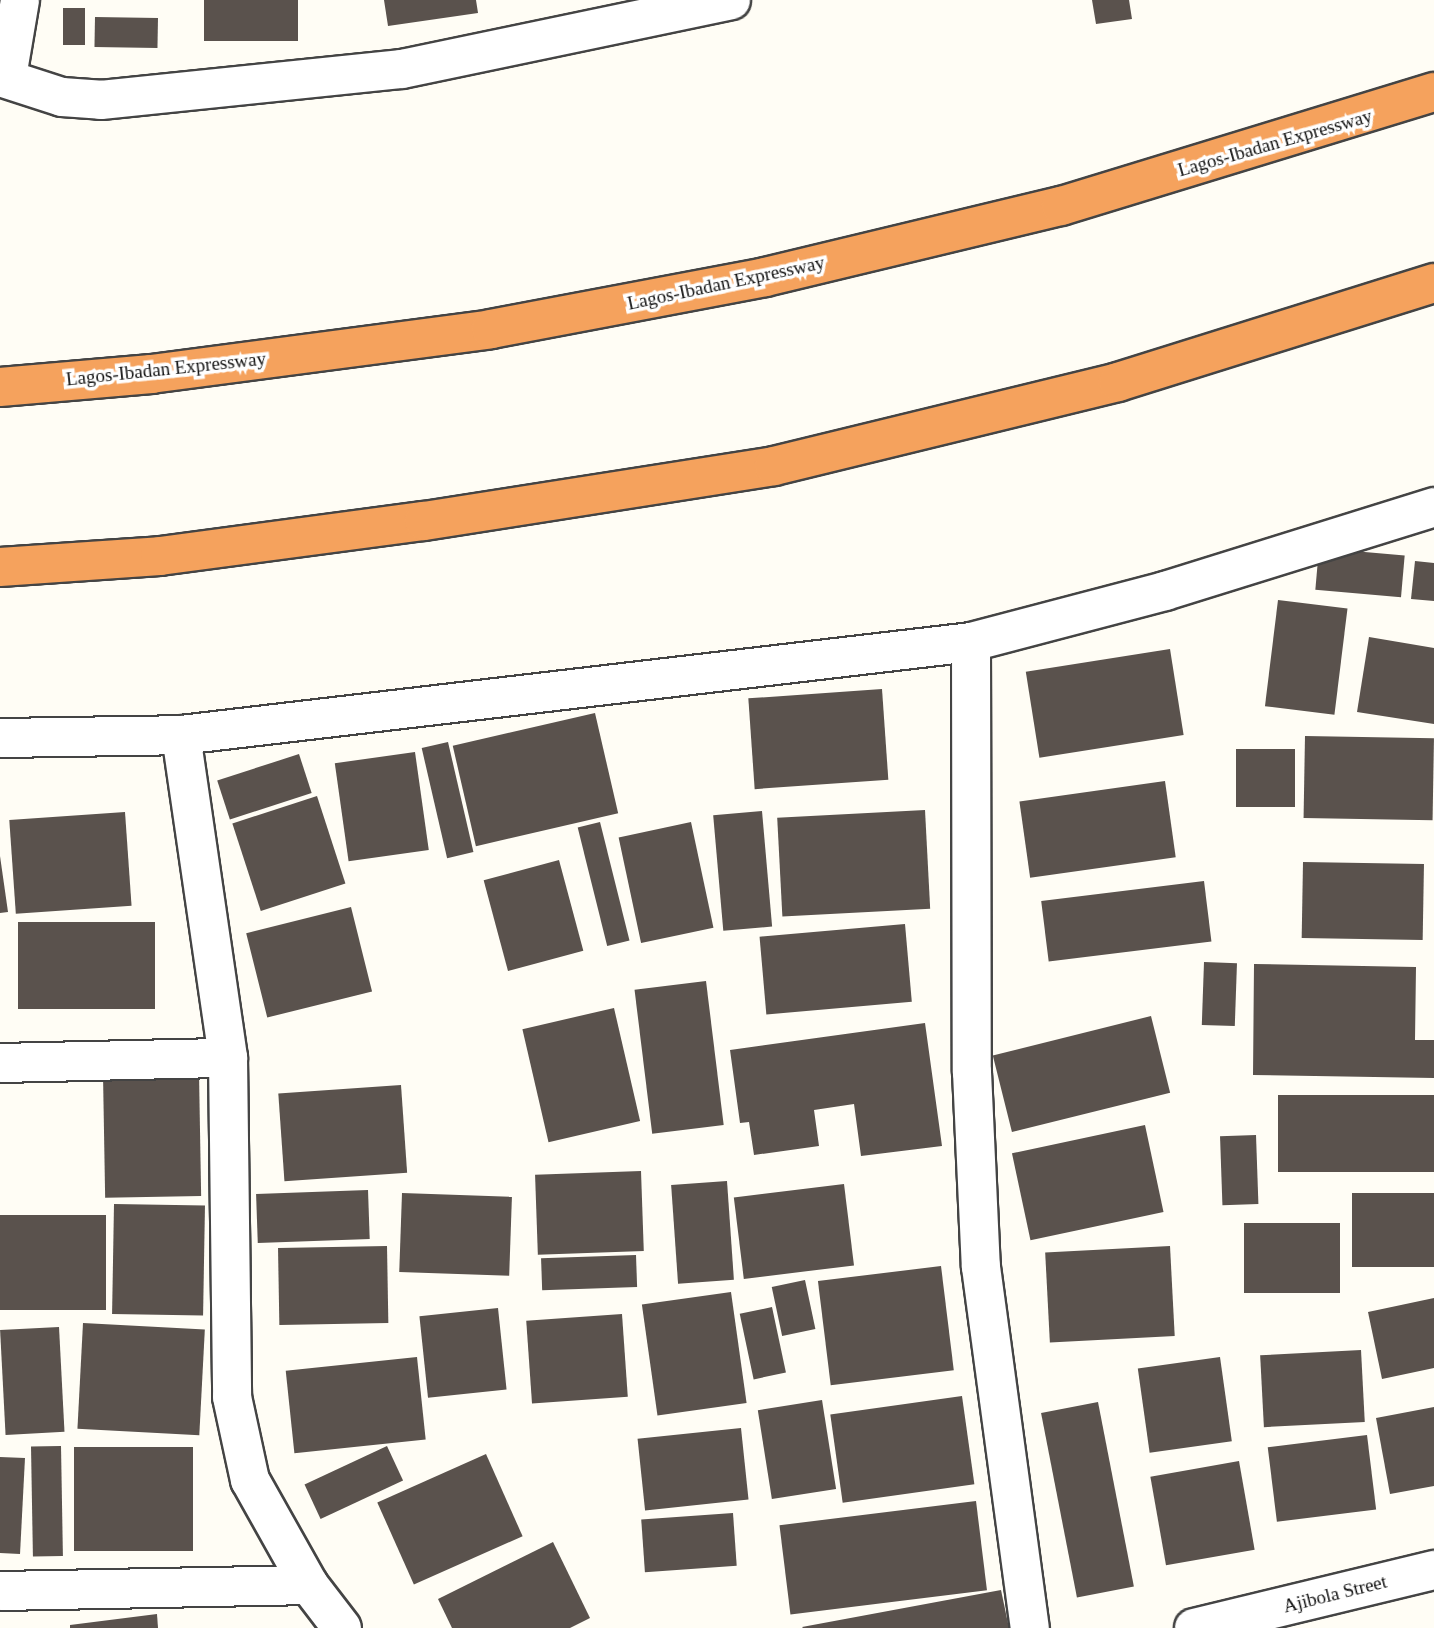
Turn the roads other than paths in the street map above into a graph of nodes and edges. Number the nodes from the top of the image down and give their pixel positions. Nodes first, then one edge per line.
1 (20, 0) edge
2 (731, 0) edge
3 (4, 77) edge
4 (1434, 92) edge
5 (1434, 283) edge
6 (0, 387) edge
7 (1434, 507) edge
8 (0, 567) edge
9 (971, 642) junction
10 (181, 735) junction
11 (0, 738) edge
12 (228, 1058) junction
13 (0, 1063) edge
14 (1434, 1570) edge
15 (309, 1585) junction
16 (0, 1591) edge
17 (342, 1628) edge
18 (1030, 1628) edge
19 (1194, 1628) edge

1 - 3 street
2 - 3 street
4 - 6 highway, Lagos-Ibadan Expressway
5 - 8 highway
7 - 9 street
9 - 10 street
9 - 18 street
10 - 11 street
10 - 12 street
12 - 13 street
12 - 15 street
14 - 19 street, Ajibola Street
15 - 16 street
15 - 17 street

